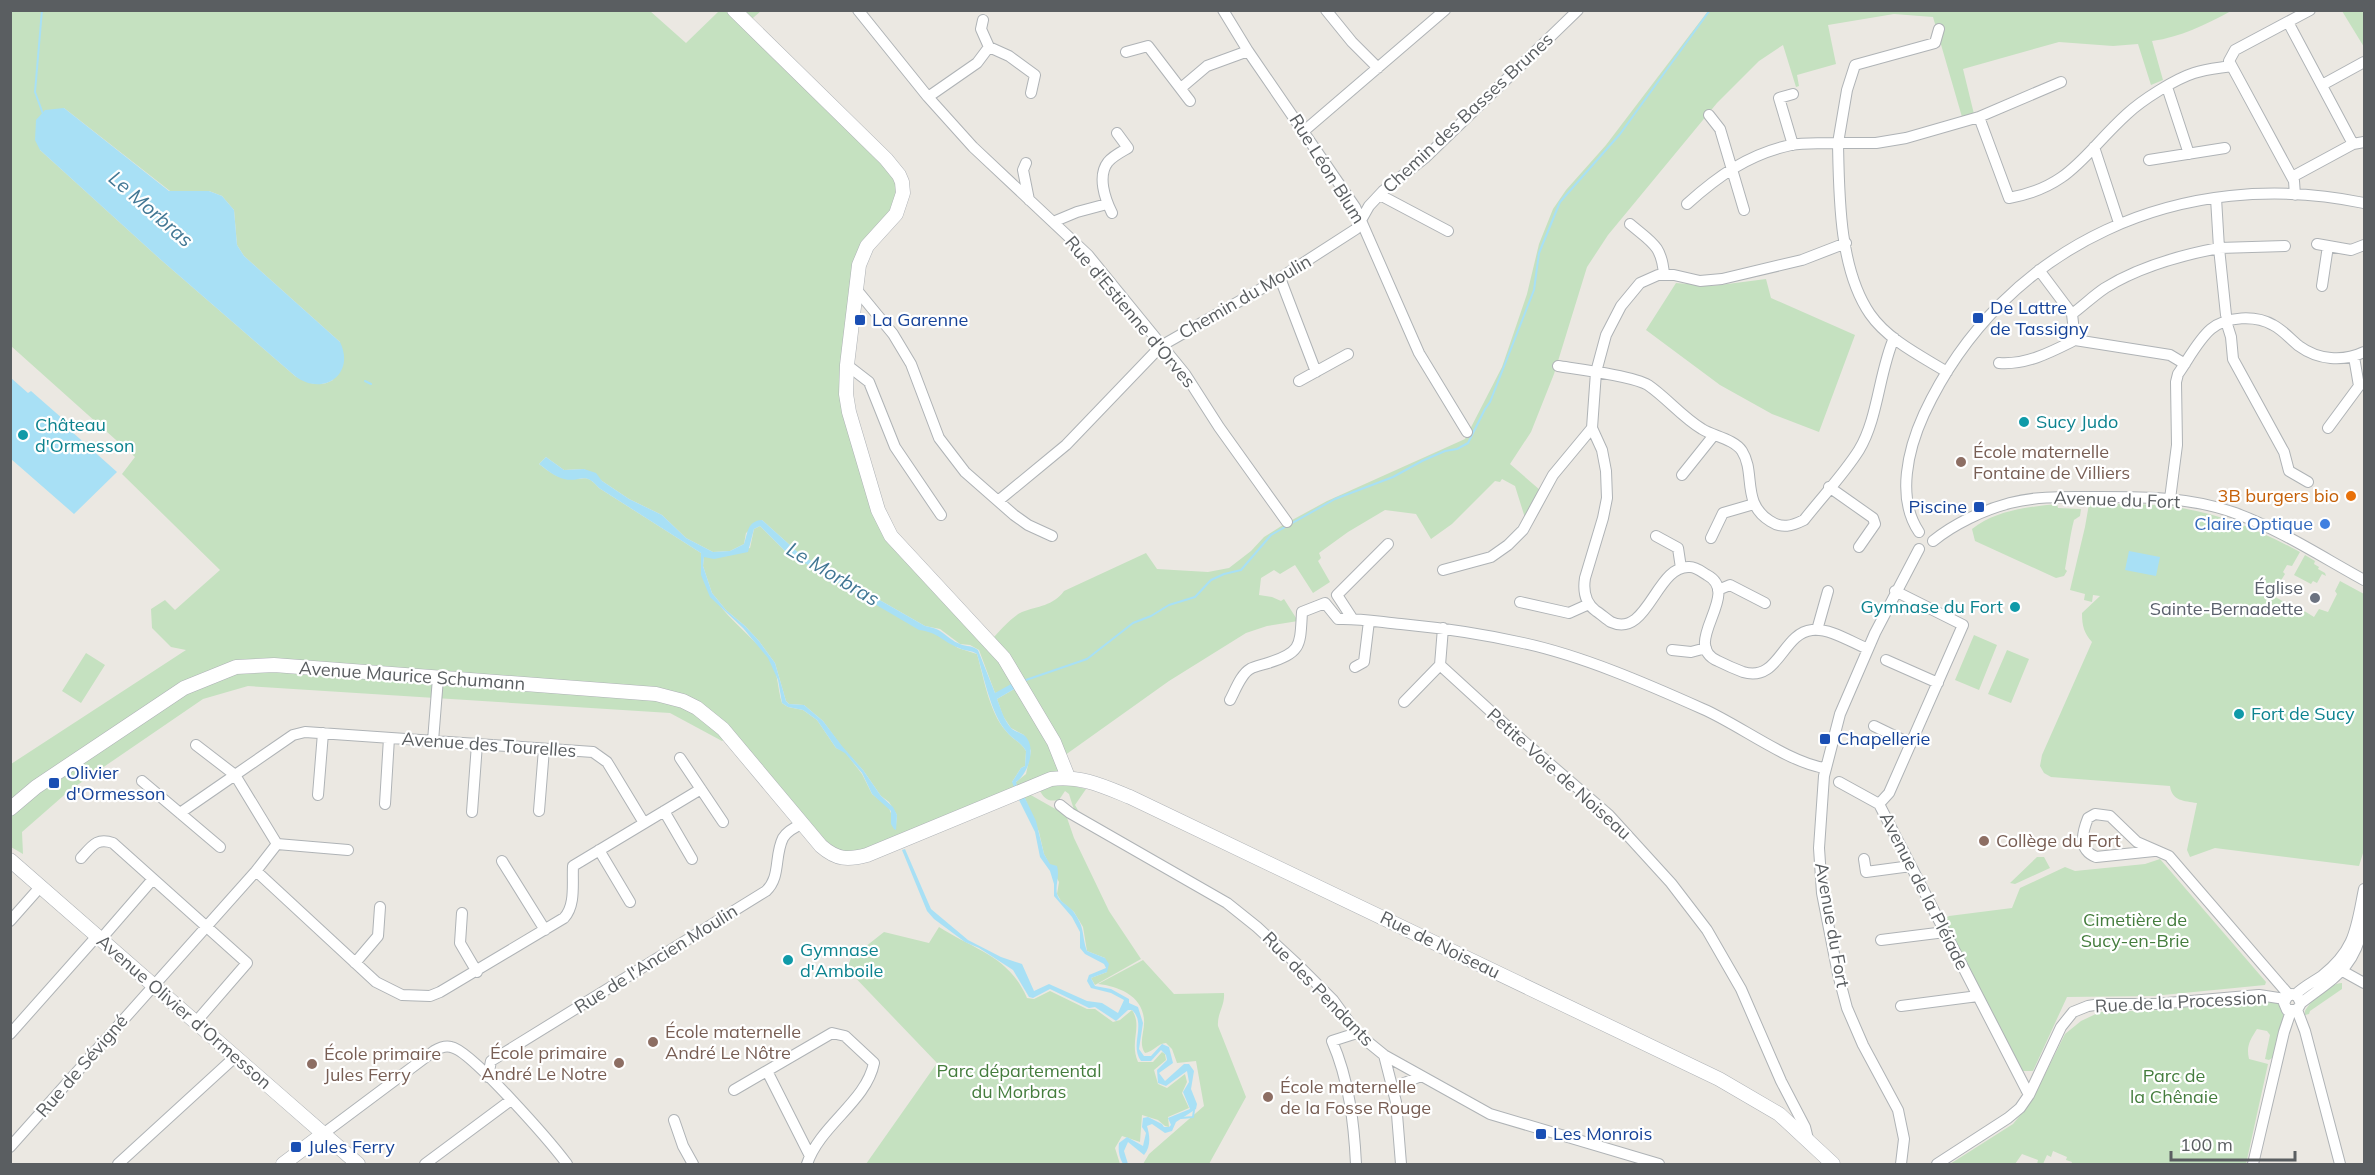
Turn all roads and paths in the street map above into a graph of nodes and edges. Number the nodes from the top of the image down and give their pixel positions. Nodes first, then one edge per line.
1 (734, 10) edge
2 (858, 10) edge
3 (1223, 10) edge
4 (1326, 10) edge
5 (1445, 10) edge
6 (1578, 10) edge
7 (2310, 10) edge
8 (983, 20) dead end
9 (2288, 22) junction
10 (1939, 29) dead end
11 (989, 47) junction
12 (1248, 51) junction
13 (1126, 52) dead end
14 (2364, 62) edge
15 (2231, 66) junction
16 (1378, 68) junction
17 (2061, 82) dead end
18 (2322, 85) junction
19 (2167, 87) junction
20 (1181, 88) junction
21 (1031, 93) dead end
22 (1793, 94) dead end
23 (928, 98) junction
24 (1190, 101) dead end
25 (1709, 115) dead end
26 (1979, 117) junction
27 (1304, 131) junction
28 (1117, 133) dead end
29 (1838, 143) junction
30 (2359, 143) edge
31 (1793, 145) junction
32 (2094, 147) junction
33 (2225, 148) dead end
34 (2190, 154) junction
35 (2149, 160) dead end
36 (1026, 163) dead end
37 (1732, 168) junction
38 (2292, 177) junction
39 (1380, 195) junction
40 (2295, 195) junction
41 (2216, 198) junction
42 (1029, 200) junction
43 (2364, 203) edge
44 (1687, 204) dead end
45 (1744, 210) dead end
46 (1361, 218) junction
47 (1053, 222) junction
48 (2119, 223) junction
49 (1630, 224) dead end
50 (1448, 231) dead end
51 (1846, 243) junction
52 (2364, 245) edge
53 (2285, 246) dead end
54 (2219, 248) junction
55 (2039, 270) junction
56 (1664, 275) junction
57 (1280, 278) junction
58 (2322, 286) dead end
59 (856, 290) junction
60 (2072, 314) junction
61 (2226, 318) junction
62 (1894, 338) junction
63 (2075, 340) junction
64 (1161, 346) junction
65 (2364, 352) edge
66 (1348, 354) dead end
67 (2354, 357) junction
68 (1999, 363) dead end
69 (2185, 364) junction
70 (847, 365) junction
71 (1558, 366) dead end
72 (1316, 372) junction
73 (1596, 372) junction
74 (1947, 372) junction
75 (1299, 381) dead end
76 (2360, 392) edge
77 (1592, 428) junction
78 (2328, 428) dead end
79 (1467, 432) dead end
80 (1714, 435) junction
81 (1682, 475) dead end
82 (2308, 482) dead end
83 (1830, 487) junction
84 (2170, 499) junction
85 (998, 501) junction
86 (1754, 504) junction
87 (941, 515) dead end
88 (1287, 522) dead end
89 (1919, 532) junction
90 (1052, 536) dead end
91 (1656, 536) dead end
92 (1711, 538) dead end
93 (1933, 541) junction
94 (1388, 544) dead end
95 (1859, 547) dead end
96 (1918, 549) junction
97 (1681, 568) junction
98 (1443, 570) dead end
99 (2364, 580) edge
100 (1718, 590) junction
101 (1828, 591) dead end
102 (1895, 591) junction
103 (1337, 595) junction
104 (1520, 602) dead end
105 (1325, 603) junction
106 (1765, 603) dead end
107 (1589, 604) junction
108 (1352, 618) junction
109 (1369, 621) junction
110 (1443, 628) junction
111 (1817, 630) junction
112 (1706, 648) junction
113 (1868, 649) junction
114 (1672, 650) dead end
115 (1886, 660) dead end
116 (1440, 665) junction
117 (1355, 667) dead end
118 (438, 678) junction
119 (1938, 683) junction
120 (1230, 700) dead end
121 (1404, 702) dead end
122 (1874, 726) dead end
123 (323, 733) junction
124 (389, 738) junction
125 (434, 741) junction
126 (477, 744) junction
127 (1911, 744) junction
128 (196, 745) dead end
129 (544, 749) junction
130 (680, 758) dead end
131 (1826, 768) junction
132 (235, 776) junction
133 (1068, 777) junction
134 (142, 781) dead end
135 (1839, 782) dead end
136 (701, 789) junction
137 (318, 795) dead end
138 (1002, 800) joint
139 (385, 804) dead end
140 (1060, 804) dead end
141 (1879, 804) junction
142 (11, 809) edge
143 (539, 811) dead end
144 (664, 811) junction
145 (472, 812) dead end
146 (180, 813) junction
147 (723, 822) dead end
148 (644, 823) junction
149 (802, 824) junction
150 (277, 844) junction
151 (220, 848) dead end
152 (348, 850) dead end
153 (599, 850) junction
154 (2154, 851) junction
155 (81, 858) dead end
156 (692, 859) dead end
157 (1864, 859) dead end
158 (10, 860) edge
159 (502, 861) dead end
160 (1911, 866) junction
161 (256, 871) junction
162 (153, 879) junction
163 (41, 886) junction
164 (2364, 889) edge
165 (630, 902) dead end
166 (380, 907) dead end
167 (462, 913) dead end
168 (10, 921) edge
169 (2364, 924) edge
170 (206, 926) junction
171 (545, 930) junction
172 (1945, 932) junction
173 (99, 938) junction
174 (1881, 940) dead end
175 (356, 963) junction
176 (2338, 969) junction
177 (477, 972) junction
178 (2364, 982) edge
179 (153, 985) junction
180 (1978, 996) junction
181 (2293, 1002) junction
182 (1901, 1006) dead end
183 (195, 1023) junction
184 (1357, 1033) junction
185 (10, 1034) edge
186 (1384, 1055) junction
187 (235, 1057) junction
188 (767, 1071) junction
189 (1421, 1076) junction
190 (488, 1077) junction
191 (734, 1090) dead end
192 (1394, 1093) junction
193 (2029, 1095) junction
194 (511, 1100) junction
195 (674, 1120) dead end
196 (323, 1134) junction
197 (1808, 1139) junction
198 (10, 1147) edge
199 (809, 1160) edge
200 (118, 1164) edge
201 (283, 1164) edge
202 (358, 1164) edge
203 (425, 1164) edge
204 (566, 1164) edge
205 (693, 1164) edge
206 (1356, 1164) edge
207 (1401, 1164) edge
208 (1659, 1164) edge
209 (1832, 1164) edge
210 (1901, 1164) edge
211 (1937, 1164) edge
212 (2253, 1164) edge
213 (2340, 1164) edge

1 - 59 street
2 - 23 street, Rue d'Estienne d'Orves
3 - 12 street, Rue Léon Blum
4 - 16 street
5 - 16 street
6 - 39 street, Chemin des Basses Brunes
7 - 9 street
8 - 11 street
9 - 15 street
9 - 18 street
10 - 29 street
11 - 21 street
11 - 23 street
12 - 20 street
12 - 27 street, Rue Léon Blum
13 - 20 street
14 - 18 street
15 - 19 street
15 - 38 street
16 - 27 street
17 - 26 street
18 - 30 street
19 - 32 street
19 - 34 street
20 - 24 street
22 - 31 street
23 - 42 street, Rue d'Estienne d'Orves
25 - 37 street
26 - 29 street
26 - 32 street
27 - 46 street, Rue Léon Blum
28 - 47 street
29 - 31 street
29 - 51 street
30 - 38 street
31 - 37 street
32 - 48 street
33 - 34 street
34 - 35 street
36 - 42 street
37 - 44 street
37 - 45 street
38 - 40 street
39 - 46 street, Chemin des Basses Brunes
39 - 50 street
40 - 41 street
40 - 43 street
41 - 48 street
41 - 54 street
42 - 47 street, Rue d'Estienne d'Orves
46 - 57 street, Chemin du Moulin
46 - 79 street, Rue Léon Blum
47 - 64 street, Rue d'Estienne d'Orves
48 - 55 street
49 - 56 street
51 - 56 street
51 - 62 street
52 - 58 street
53 - 54 street
54 - 60 street
54 - 61 street
55 - 60 street
55 - 74 street
56 - 73 street
57 - 64 street, Chemin du Moulin
57 - 72 street
59 - 70 street
59 - 85 street
60 - 63 street
61 - 67 street
61 - 69 street
61 - 82 street
62 - 74 street
62 - 83 street
63 - 68 street
63 - 69 street
64 - 85 street, Chemin du Moulin
64 - 88 street, Rue d'Estienne d'Orves
65 - 67 street
66 - 72 street
67 - 76 street
69 - 84 street
70 - 87 street
70 - 133 street
71 - 73 street
72 - 75 street
73 - 77 street
73 - 80 street
74 - 89 street
76 - 78 street
77 - 98 street
77 - 107 street
80 - 81 street
80 - 86 street
83 - 86 street
83 - 95 street
84 - 93 street, Avenue du Fort
84 - 99 street, Avenue du Fort
85 - 90 street
86 - 92 street
89 - 93 street
89 - 96 street
91 - 97 street
93 - 96 street
94 - 103 street
96 - 102 street, Avenue du Fort
97 - 100 street
97 - 107 street
100 - 106 street
100 - 112 street
101 - 111 street
102 - 113 street, Avenue du Fort
102 - 119 street, Avenue de la Pléiade
103 - 105 street
103 - 108 street
104 - 107 street
105 - 108 street
105 - 120 street
108 - 109 street
109 - 110 street
109 - 117 street
110 - 116 street
110 - 131 street
111 - 112 street
111 - 113 street
112 - 114 street
113 - 131 street, Avenue du Fort
115 - 119 street
116 - 121 street
116 - 197 street, Petite Voie de Noiseau
118 - 125 street
118 - 142 street, Avenue Maurice Schumann
118 - 149 street, Avenue Maurice Schumann
119 - 127 street, Avenue de la Pléiade
122 - 127 street
123 - 124 street, Avenue des Tourelles
123 - 132 street, Avenue des Tourelles
123 - 137 street
124 - 125 street, Avenue des Tourelles
124 - 139 street
125 - 126 street, Avenue des Tourelles
126 - 129 street, Avenue des Tourelles
126 - 145 street
127 - 141 street, Avenue de la Pléiade
128 - 132 street
129 - 143 street
129 - 148 street, Avenue des Tourelles
130 - 136 street
131 - 210 street, Avenue du Fort
132 - 146 street, Avenue des Tourelles
132 - 150 street
133 - 138 street, Rue de Noiseau
133 - 197 street, Rue de Noiseau
134 - 146 street
135 - 141 street
136 - 144 street
136 - 147 street
138 - 149 street, Avenue Maurice Schumann
140 - 184 street, Rue des Pendants
141 - 160 street, Avenue de la Pléiade
144 - 148 street
144 - 156 street
146 - 151 street
148 - 153 street
149 - 190 street, Rue de l'Ancien Moulin
150 - 152 street
150 - 161 street
153 - 165 street
153 - 171 street
154 - 154 street
154 - 181 street
155 - 162 street
157 - 160 street
158 - 163 street, Avenue Olivier d'Ormesson
159 - 171 street
160 - 172 street, Avenue de la Pléiade
161 - 170 street
161 - 175 street
162 - 170 street
162 - 173 street
163 - 168 street
163 - 173 street, Avenue Olivier d'Ormesson
164 - 176 street
166 - 175 street
167 - 177 street
169 - 176 street
170 - 179 street, Rue de Sévigné
170 - 183 street
171 - 177 street
172 - 174 street
172 - 180 street, Avenue de la Pléiade
173 - 179 street, Avenue Olivier d'Ormesson
173 - 185 street
175 - 177 street
176 - 178 street
176 - 181 street
179 - 183 street, Avenue Olivier d'Ormesson
179 - 198 street, Rue de Sévigné
180 - 182 street
180 - 193 street, Avenue de la Pléiade
181 - 193 street, Rue de la Procession
181 - 212 street
181 - 213 street
183 - 187 street, Avenue Olivier d'Ormesson
184 - 186 street, Rue des Pendants
184 - 206 street
186 - 189 street, Rue des Pendants
186 - 192 street
187 - 196 street, Avenue Olivier d'Ormesson
187 - 200 street
188 - 191 street
188 - 199 street
188 - 199 street
189 - 192 street
189 - 208 street, Rue des Pendants
190 - 194 street
190 - 196 street
192 - 207 street
193 - 211 street, Rue de la Procession
194 - 203 street
194 - 204 street
195 - 205 street
196 - 201 street
196 - 202 street, Avenue Olivier d'Ormesson
197 - 209 street, Rue de Noiseau

